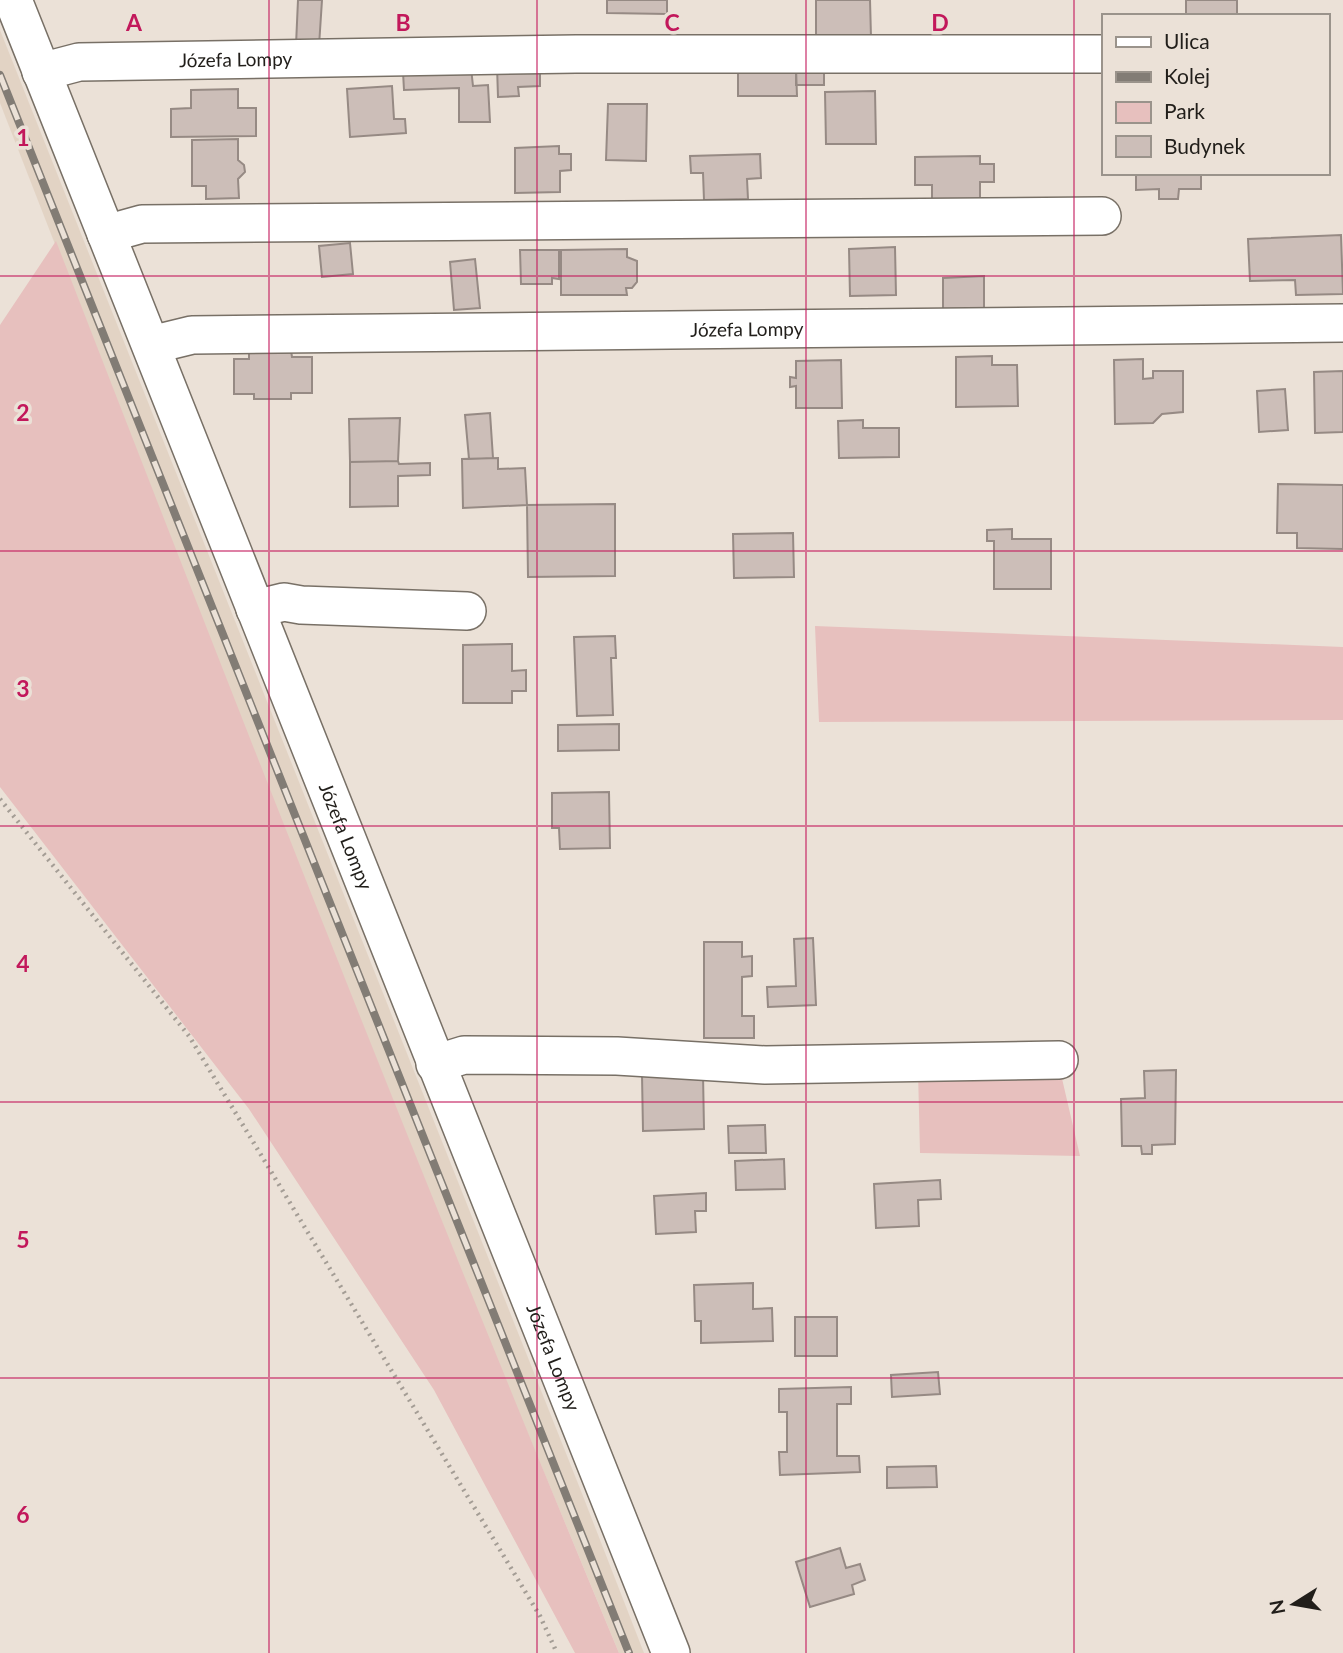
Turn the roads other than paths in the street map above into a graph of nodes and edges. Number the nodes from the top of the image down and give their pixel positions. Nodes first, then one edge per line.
1 (13, 0) edge
2 (1102, 54) edge
3 (41, 72) junction
4 (1102, 216) dead end
5 (106, 234) junction
6 (1343, 323) edge
7 (151, 345) junction
8 (255, 610) junction
9 (467, 611) dead end
10 (1059, 1060) dead end
11 (435, 1064) junction
12 (671, 1653) edge

1 - 3 street, Józefa Lompy
2 - 3 street, Józefa Lompy
3 - 5 street, Józefa Lompy
4 - 5 street
5 - 7 street, Józefa Lompy
6 - 7 street, Józefa Lompy
7 - 8 street, Józefa Lompy
8 - 9 street
8 - 11 street, Józefa Lompy
10 - 11 street
11 - 12 street, Józefa Lompy

